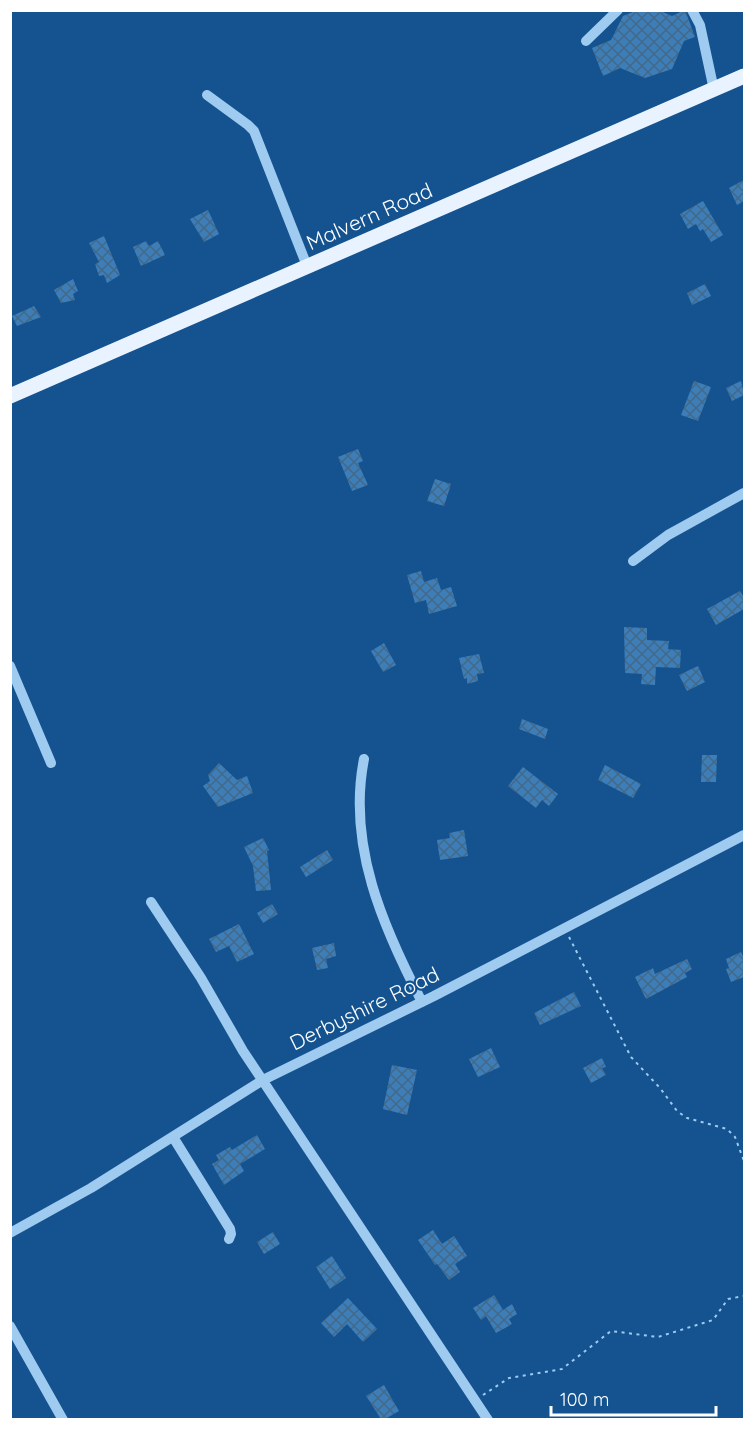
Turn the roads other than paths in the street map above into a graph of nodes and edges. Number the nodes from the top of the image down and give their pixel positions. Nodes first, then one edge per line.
1 (618, 10) edge
2 (692, 10) edge
3 (586, 40) dead end
4 (744, 76) edge
5 (714, 90) junction
6 (207, 94) dead end
7 (308, 266) junction
8 (10, 396) edge
9 (744, 493) edge
10 (633, 561) dead end
11 (10, 666) edge
12 (364, 759) dead end
13 (51, 763) dead end
14 (744, 835) edge
15 (151, 902) dead end
16 (422, 1002) junction
17 (263, 1080) junction
18 (172, 1137) junction
19 (10, 1233) edge
20 (229, 1239) dead end
21 (10, 1326) edge
22 (63, 1419) edge
23 (488, 1419) edge

1 - 3 street
2 - 5 street
4 - 5 main road, Malvern Road
5 - 7 main road, Malvern Road
6 - 7 street
7 - 8 main road, Malvern Road
9 - 10 street
11 - 13 street
12 - 16 street
14 - 16 street, Derbyshire Road
15 - 17 street
16 - 17 street, Derbyshire Road
17 - 18 street, Derbyshire Road
17 - 23 street
18 - 19 street, Derbyshire Road
18 - 20 street
21 - 22 street

